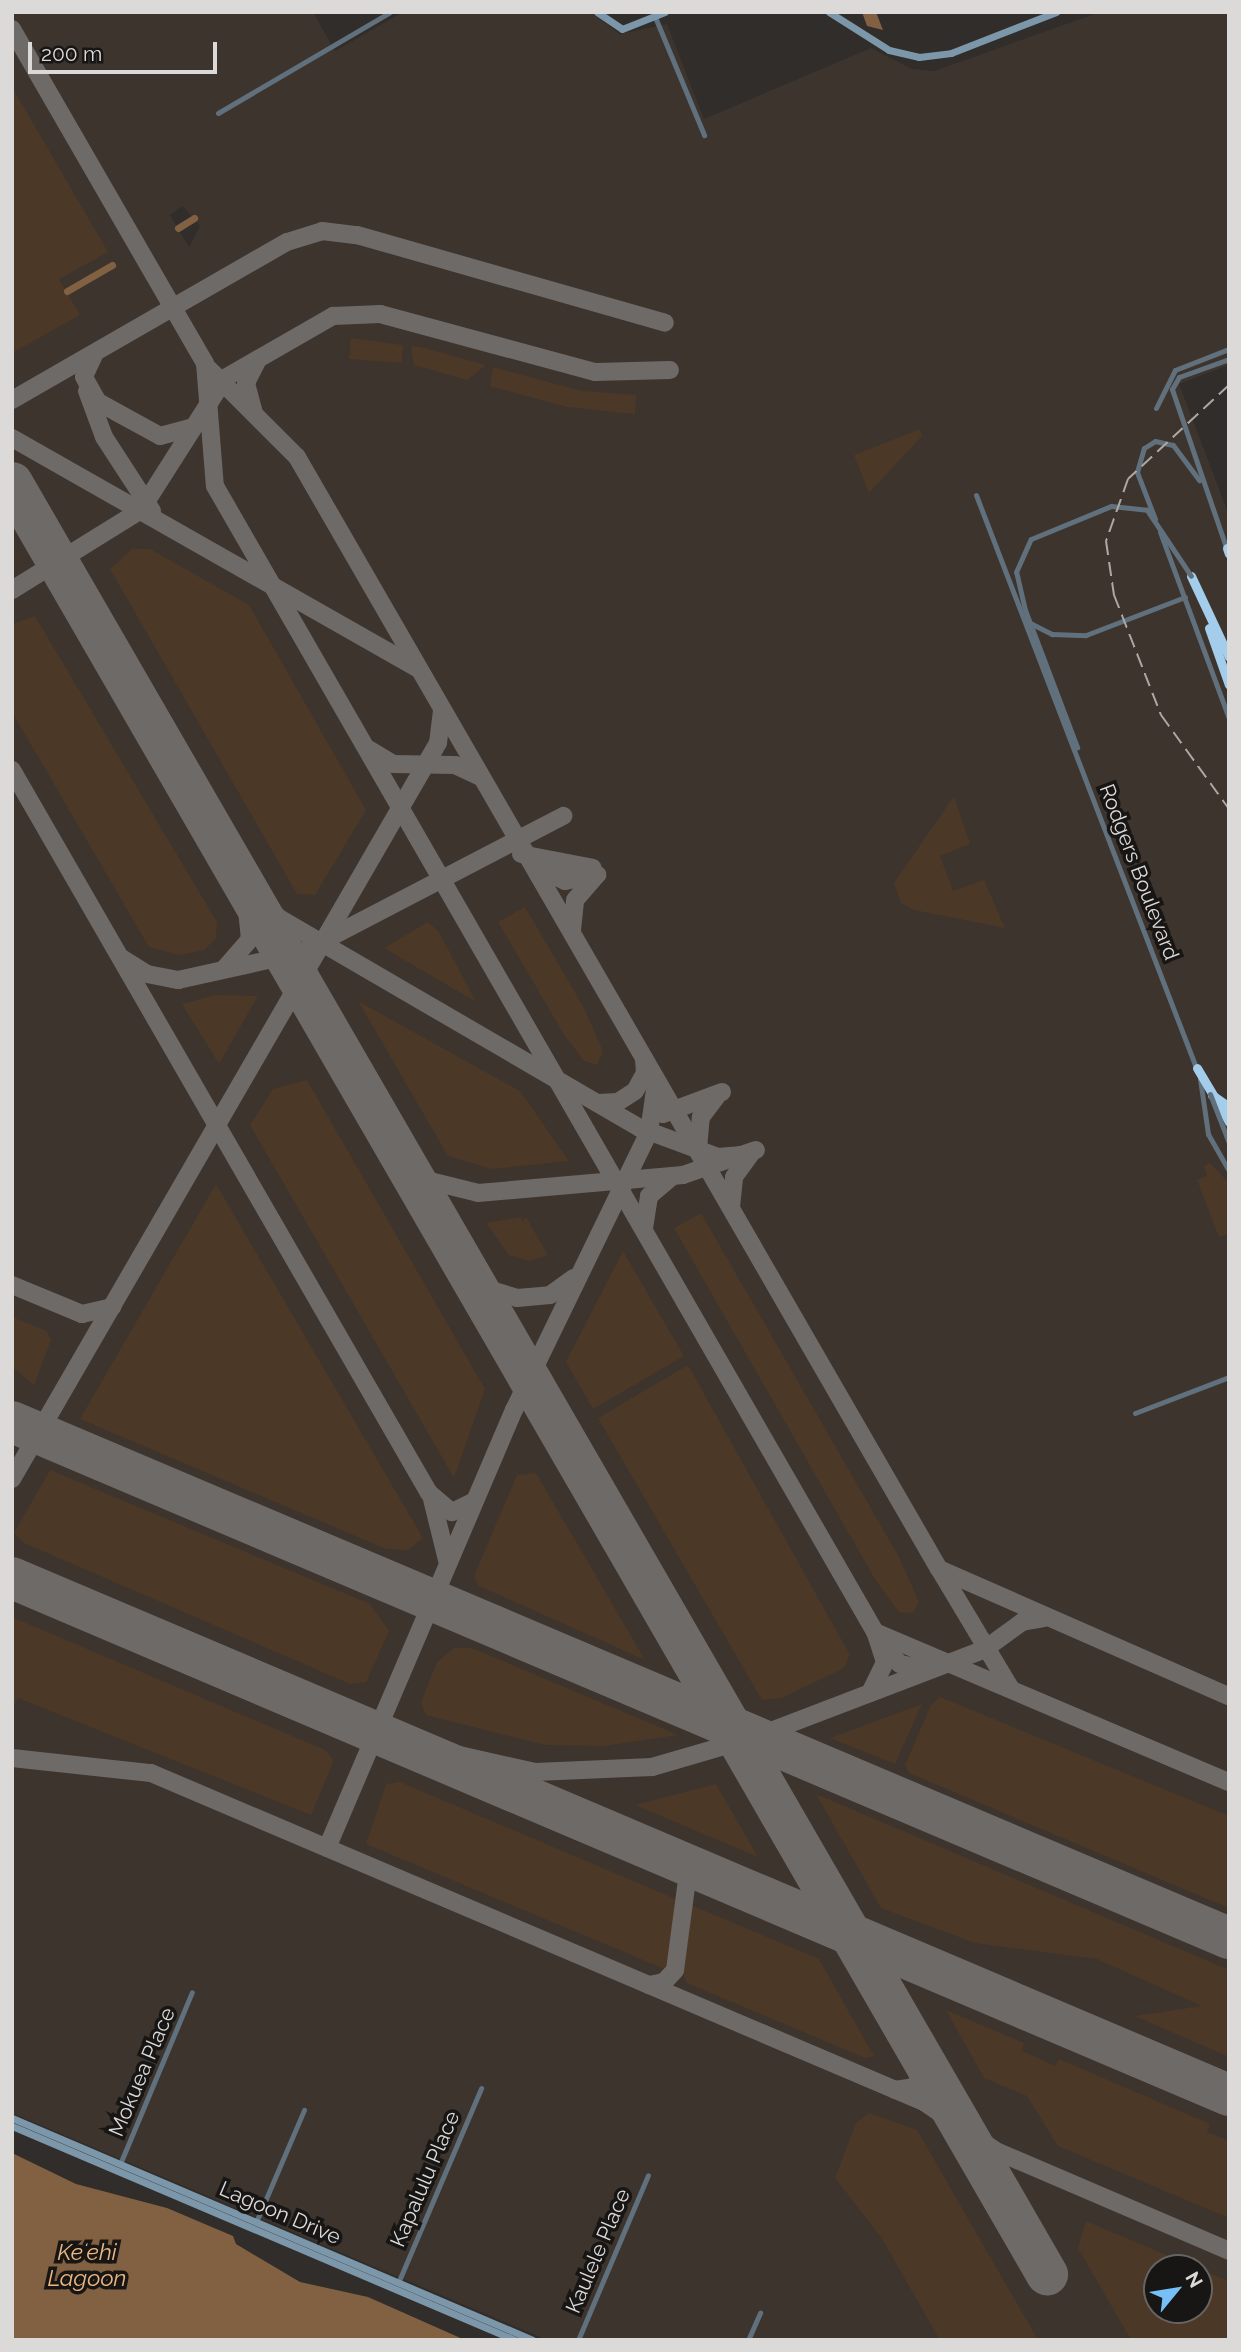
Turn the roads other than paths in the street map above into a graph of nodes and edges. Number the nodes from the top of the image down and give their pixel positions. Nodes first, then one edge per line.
1 (390, 12) edge
2 (597, 12) edge
3 (665, 12) edge
4 (829, 12) edge
5 (1056, 12) edge
6 (655, 17) junction
7 (218, 113) dead end
8 (704, 135) dead end
9 (1229, 349) edge
10 (1229, 359) edge
11 (1197, 361) junction
12 (1196, 371) junction
13 (1156, 408) dead end
14 (1199, 480) junction
15 (976, 495) dead end
16 (1228, 553) edge
17 (1191, 576) joint
18 (1185, 597) junction
19 (1025, 619) junction
20 (1209, 623) junction
21 (1229, 657) edge
22 (1229, 685) edge
23 (1229, 719) edge
24 (1197, 1068) junction
25 (1210, 1094) junction
26 (1229, 1107) edge
27 (1229, 1122) edge
28 (1229, 1143) edge
29 (1229, 1171) edge
30 (1229, 1377) edge
31 (1135, 1413) dead end
32 (192, 1992) dead end
33 (481, 2088) dead end
34 (303, 2110) dead end
35 (12, 2118) edge
36 (12, 2126) edge
37 (118, 2167) junction
38 (648, 2175) dead end
39 (254, 2225) junction
40 (397, 2286) junction
41 (760, 2313) dead end
42 (515, 2340) edge
43 (533, 2340) edge
44 (578, 2340) edge
45 (748, 2340) edge

1 - 7 street
2 - 6 street
3 - 6 street
4 - 5 street
6 - 8 street
9 - 11 street
10 - 12 street
11 - 12 street
11 - 13 street
12 - 14 street
14 - 16 street
14 - 18 street
15 - 19 street, Rodgers Boulevard
17 - 20 highway
17 - 25 street, bridge
18 - 19 street
18 - 23 street
19 - 24 street, Rodgers Boulevard
20 - 21 highway
20 - 22 highway
24 - 27 highway
24 - 29 street, Rodgers Boulevard
25 - 26 highway
25 - 28 street, bridge
30 - 31 street
32 - 37 street, Mokuea Place
33 - 40 street, Kapalulu Place
34 - 39 street
35 - 37 street, Lagoon Drive
36 - 37 street, Lagoon Drive
37 - 39 street, Lagoon Drive
38 - 44 street, Kaulele Place
39 - 40 street, Lagoon Drive
40 - 42 street, Lagoon Drive
40 - 43 street, Lagoon Drive
41 - 45 street

